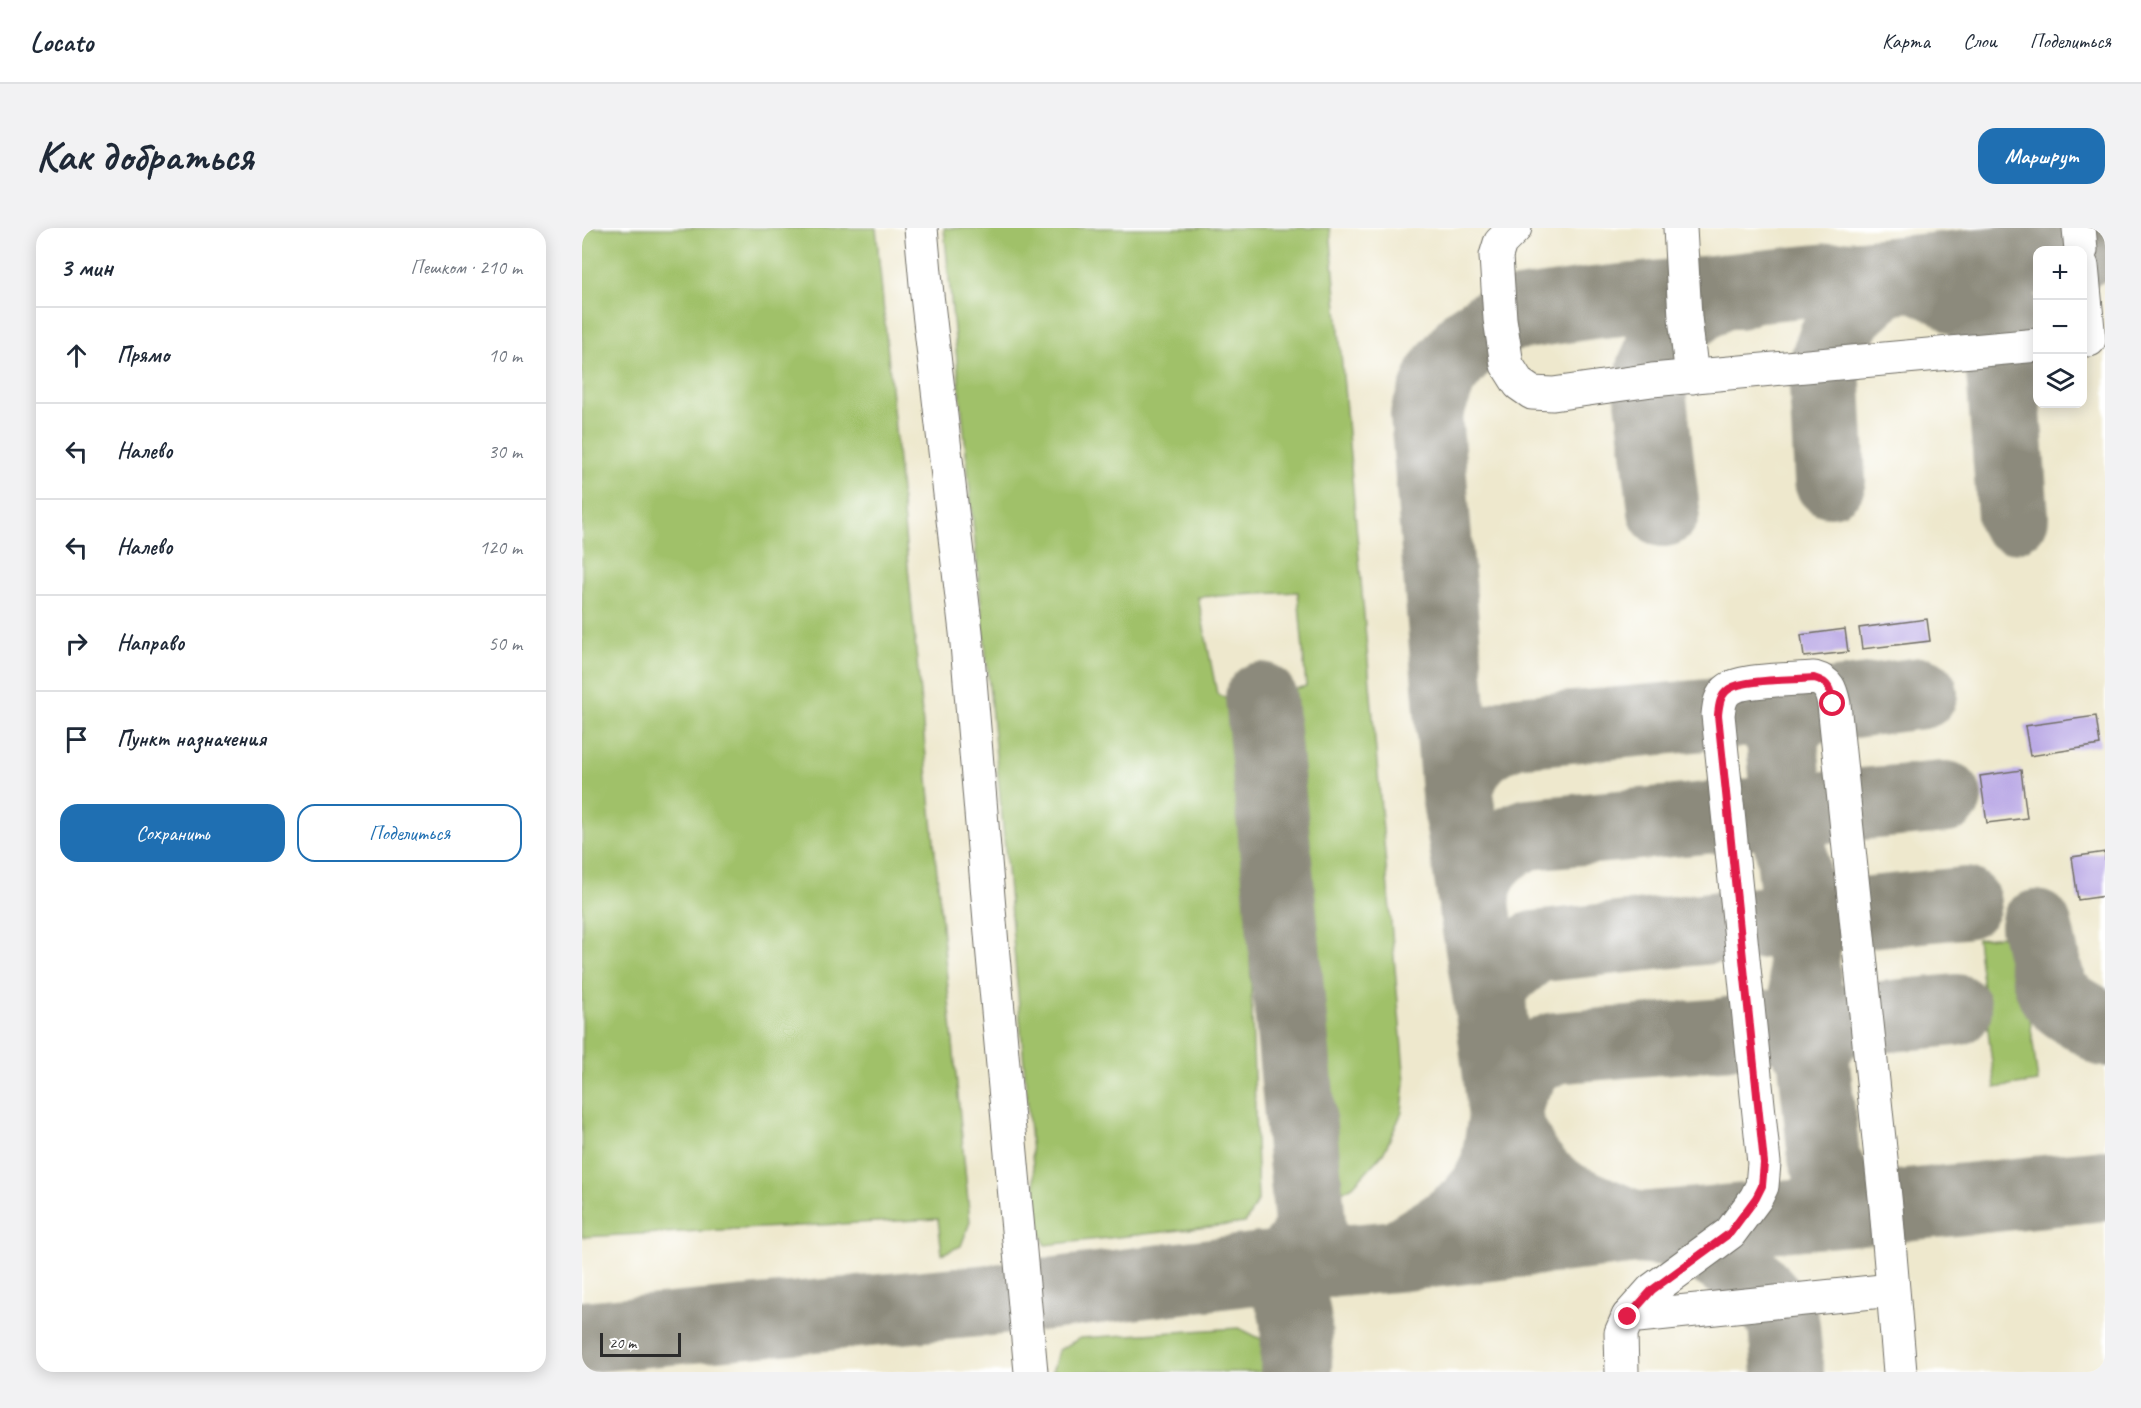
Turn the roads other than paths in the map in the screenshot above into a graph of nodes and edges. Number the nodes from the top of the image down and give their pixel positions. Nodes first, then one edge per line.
1 (921, 228) edge
2 (1515, 228) edge
3 (1680, 228) edge
4 (2079, 228) edge
5 (2081, 246) edge
6 (2087, 300) edge
7 (2092, 340) edge
8 (2033, 345) edge
9 (1692, 376) junction
10 (1892, 1290) junction
11 (1628, 1317) junction
12 (1031, 1372) edge
13 (1622, 1372) edge
14 (1900, 1372) edge

1 - 12 lane
2 - 9 lane
3 - 9 lane
4 - 5 lane
6 - 7 lane
8 - 9 lane
10 - 11 lane
10 - 11 lane
10 - 14 lane
11 - 13 lane

